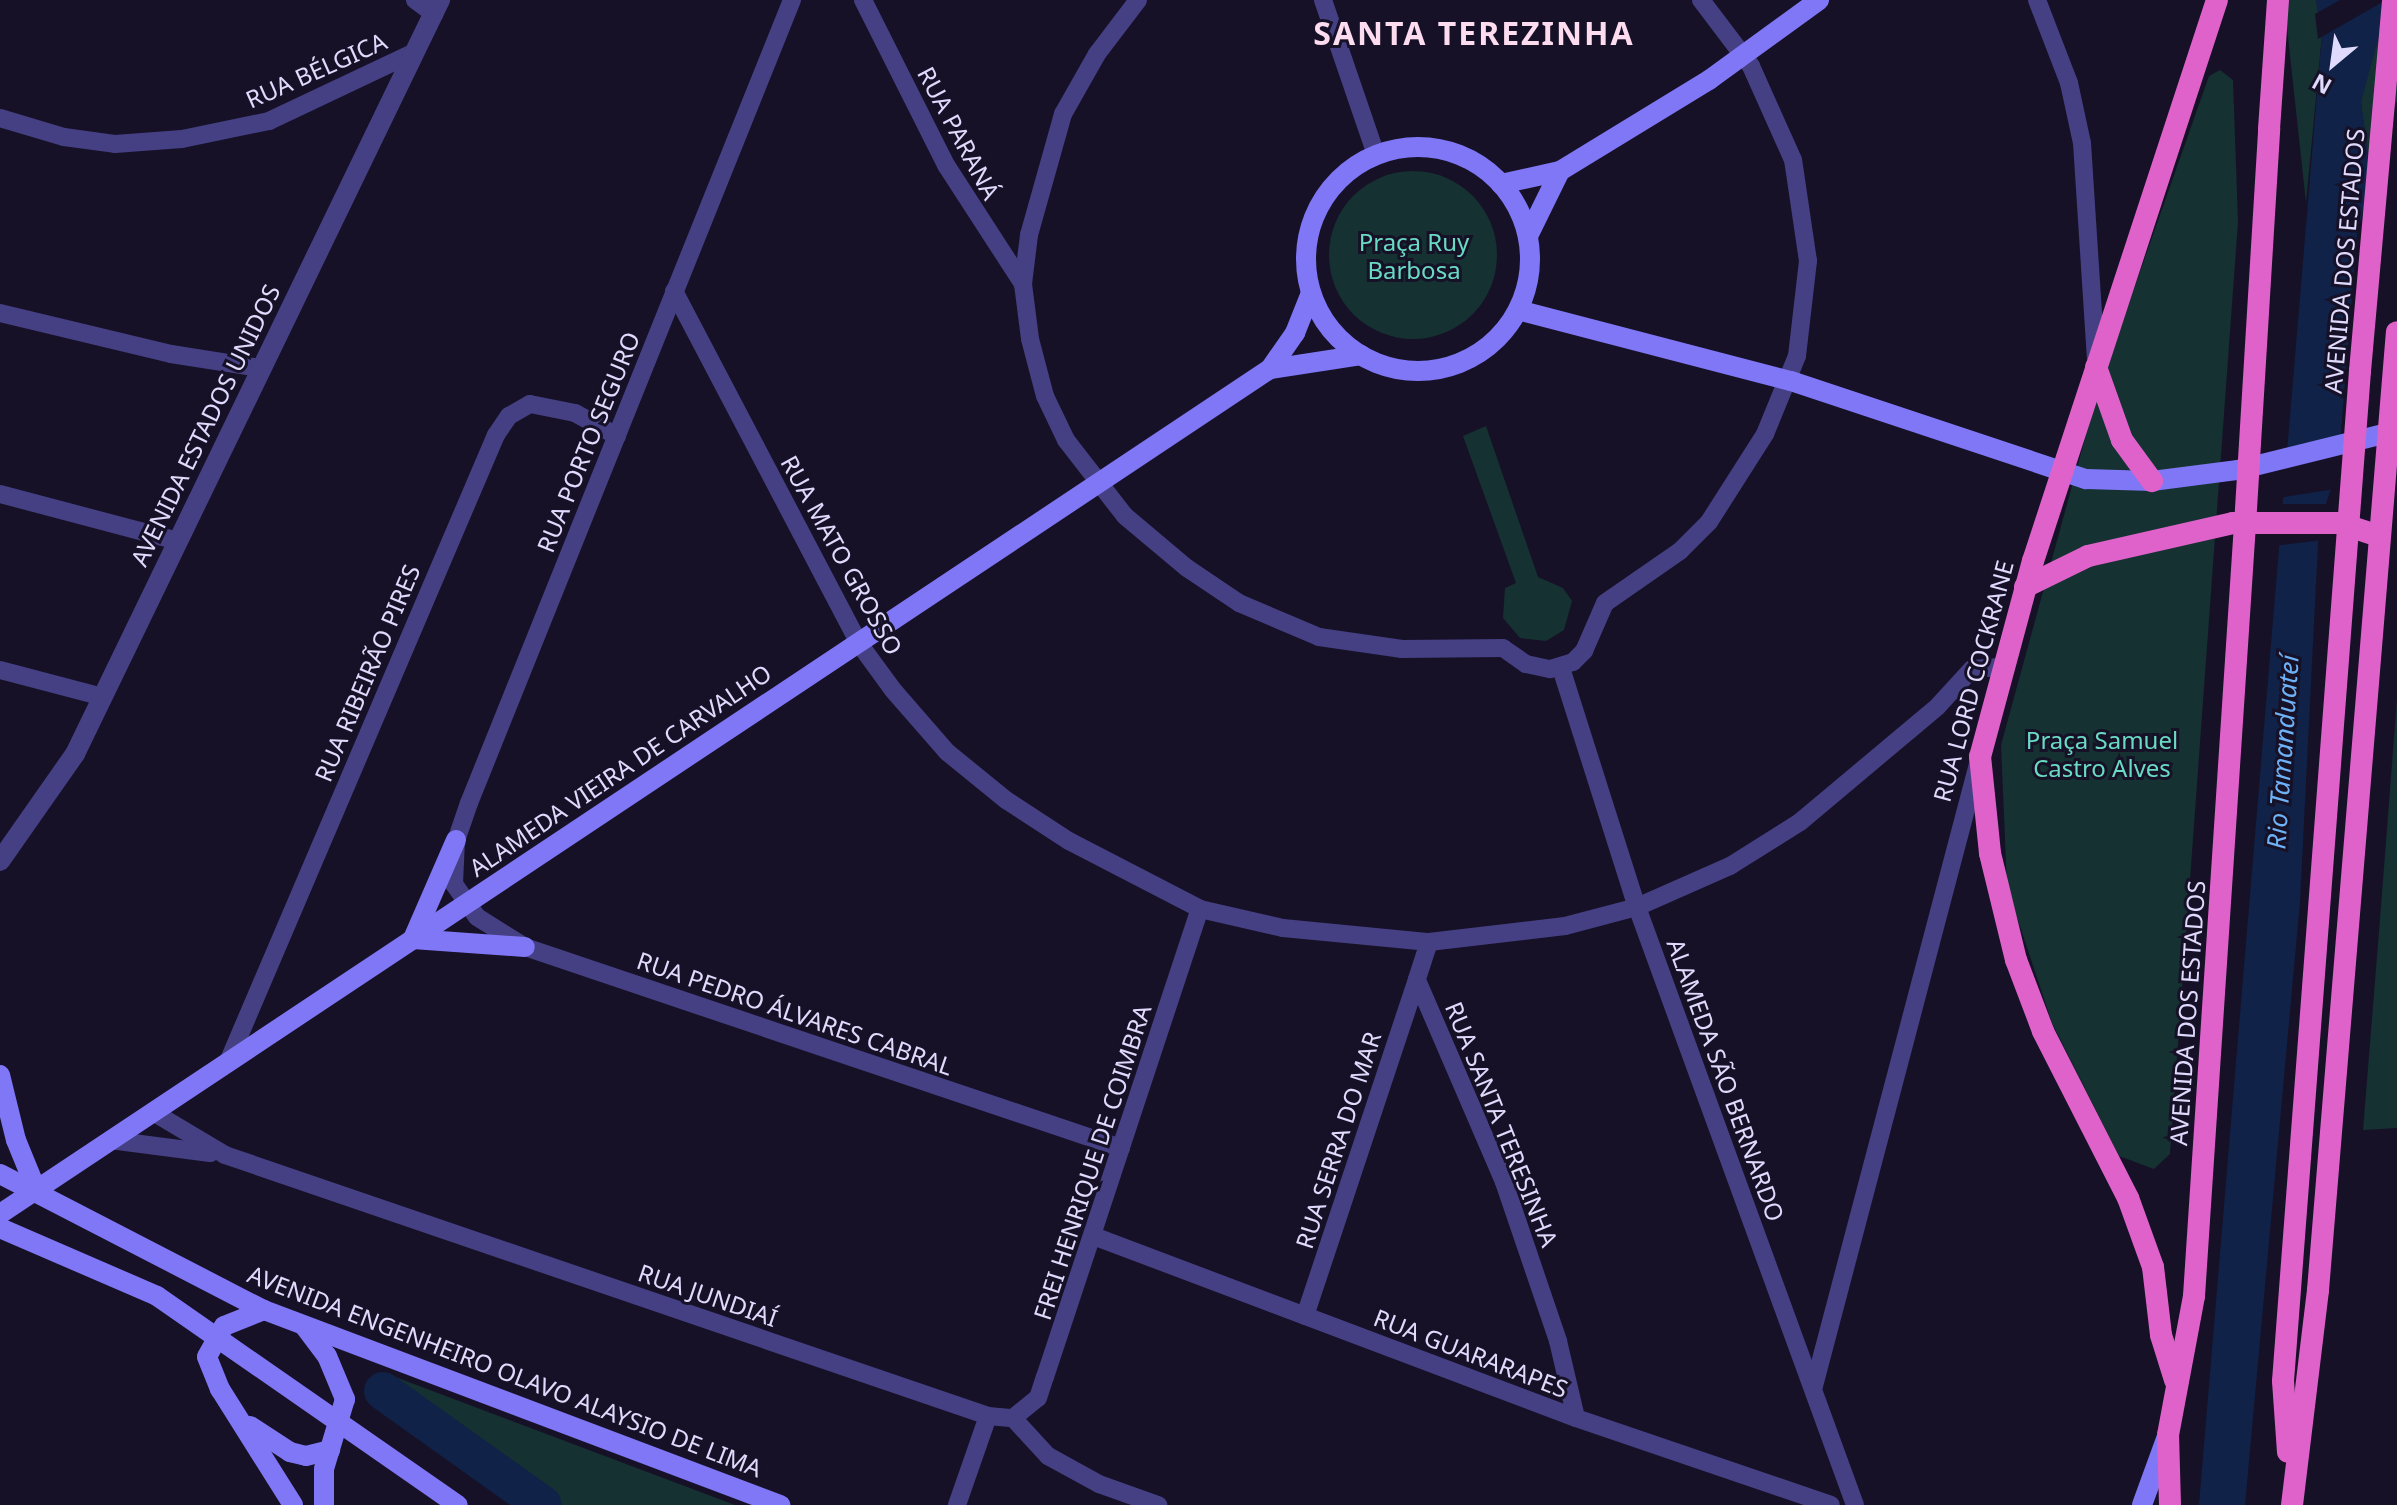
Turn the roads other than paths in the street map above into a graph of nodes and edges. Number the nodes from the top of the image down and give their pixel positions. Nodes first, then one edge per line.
1 (415, 0) edge
2 (792, 0) edge
3 (863, 0) edge
4 (1138, 0) edge
5 (1323, 0) edge
6 (1701, 0) edge
7 (1819, 0) edge
8 (2037, 0) edge
9 (2217, 0) edge
10 (2278, 0) edge
11 (2393, 0) edge
12 (437, 7) edge
13 (415, 52) junction
14 (1744, 54) junction
15 (0, 118) edge
16 (1376, 155) junction
17 (1560, 171) junction
18 (1501, 184) junction
19 (1528, 236) junction
20 (1023, 284) junction
21 (674, 291) junction
22 (1311, 293) junction
23 (1518, 310) junction
24 (0, 313) edge
25 (2397, 332) edge
26 (1361, 355) junction
27 (2096, 367) junction
28 (260, 368) junction
29 (1270, 369) junction
30 (1791, 381) junction
31 (2387, 433) junction
32 (617, 436) junction
33 (2061, 474) junction
34 (2152, 481) junction
35 (1096, 484) junction
36 (0, 494) edge
37 (2379, 536) junction
38 (178, 541) junction
39 (2025, 587) junction
40 (858, 642) junction
41 (2004, 667) junction
42 (1561, 668) junction
43 (0, 670) edge
44 (103, 697) junction
45 (1980, 757) junction
46 (456, 840) junction
47 (0, 861) edge
48 (465, 905) junction
49 (1637, 907) junction
50 (1200, 909) junction
51 (413, 939) junction
52 (1429, 942) junction
53 (525, 947) junction
54 (1417, 980) junction
55 (228, 1062) junction
56 (0, 1075) edge
57 (153, 1112) junction
58 (110, 1140) junction
59 (1121, 1148) junction
60 (225, 1155) junction
61 (0, 1174) edge
62 (36, 1189) junction
63 (0, 1214) edge
64 (0, 1228) edge
65 (1096, 1237) junction
66 (264, 1310) junction
67 (1305, 1316) junction
68 (305, 1327) junction
69 (216, 1335) junction
70 (2175, 1380) junction
71 (1814, 1386) junction
72 (988, 1416) junction
73 (237, 1417) junction
74 (1013, 1418) junction
75 (1576, 1418) junction
76 (341, 1422) junction
77 (2168, 1435) junction
78 (330, 1450) junction
79 (293, 1505) edge
80 (324, 1505) edge
81 (458, 1505) edge
82 (780, 1505) edge
83 (957, 1505) edge
84 (1158, 1505) edge
85 (1831, 1505) edge
86 (1855, 1505) edge
87 (2142, 1505) edge
88 (2170, 1505) edge
89 (2292, 1505) edge

1 - 12 street
2 - 21 street, RUA PORTO SEGURO
3 - 20 street, RUA PARANÁ
4 - 20 street
5 - 16 street
6 - 14 street
7 - 14 main road
8 - 27 street
9 - 27 highway, RUA LORD COCKRANE
10 - 70 highway, AVENIDA DOS ESTADOS, bridge
11 - 89 highway, AVENIDA DOS ESTADOS, bridge
12 - 13 street, AVENIDA ESTADOS UNIDOS
13 - 15 street, RUA BÉLGICA
13 - 28 street, AVENIDA ESTADOS UNIDOS
14 - 17 main road
14 - 30 street
16 - 18 main road
16 - 22 main road
17 - 18 main road
17 - 19 main road
18 - 19 main road
19 - 23 main road
20 - 35 street
21 - 32 street, RUA PORTO SEGURO
21 - 40 street, RUA MATO GROSSO
22 - 26 main road
22 - 29 main road, ALAMEDA VIEIRA DE CARVALHO
23 - 26 main road
23 - 30 main road
24 - 28 street
25 - 31 highway, AVENIDA DOS ESTADOS
26 - 29 main road, ALAMEDA VIEIRA DE CARVALHO
27 - 33 highway, RUA LORD COCKRANE
27 - 34 highway
28 - 38 street, AVENIDA ESTADOS UNIDOS
29 - 35 main road, ALAMEDA VIEIRA DE CARVALHO
30 - 33 main road
30 - 42 street
31 - 34 main road
31 - 37 highway, AVENIDA DOS ESTADOS
32 - 46 street, RUA PORTO SEGURO
32 - 55 street, RUA RIBEIRÃO PIRES
33 - 34 main road
33 - 39 highway, RUA LORD COCKRANE
35 - 40 main road, ALAMEDA VIEIRA DE CARVALHO
35 - 42 street
36 - 38 street
37 - 39 highway
37 - 89 highway, AVENIDA DOS ESTADOS
38 - 44 street, AVENIDA ESTADOS UNIDOS
39 - 41 highway, RUA LORD COCKRANE
40 - 48 main road, ALAMEDA VIEIRA DE CARVALHO
40 - 50 street, RUA MATO GROSSO
41 - 45 highway, RUA LORD COCKRANE
41 - 49 street, RUA MATO GROSSO
42 - 49 street, ALAMEDA SÃO BERNARDO
43 - 44 street
44 - 47 street, AVENIDA ESTADOS UNIDOS
45 - 70 highway
45 - 71 street, RUA LORD COCKRANE
46 - 48 street, RUA PORTO SEGURO
46 - 51 main road
48 - 51 main road, ALAMEDA VIEIRA DE CARVALHO
48 - 53 street, RUA PEDRO ÁLVARES CABRAL
49 - 52 street, RUA MATO GROSSO
49 - 71 street, ALAMEDA SÃO BERNARDO
50 - 52 street, RUA MATO GROSSO
50 - 59 street, FREI HENRIQUE DE COIMBRA
51 - 53 main road
51 - 55 main road, ALAMEDA VIEIRA DE CARVALHO
52 - 54 street
53 - 59 street, RUA PEDRO ÁLVARES CABRAL
54 - 67 street, RUA SERRA DO MAR
54 - 75 street, RUA SANTA TERESINHA
55 - 57 main road, ALAMEDA VIEIRA DE CARVALHO
56 - 62 main road
57 - 58 main road, ALAMEDA VIEIRA DE CARVALHO
57 - 60 street, RUA JUNDIAÍ
58 - 60 street, RUA JUNDIAÍ
58 - 62 main road, ALAMEDA VIEIRA DE CARVALHO
59 - 65 street, FREI HENRIQUE DE COIMBRA
60 - 72 street, RUA JUNDIAÍ
61 - 62 main road, AVENIDA ENGENHEIRO OLAVO ALAYSIO DE LIMA
62 - 63 main road, ALAMEDA VIEIRA DE CARVALHO
62 - 66 main road, AVENIDA ENGENHEIRO OLAVO ALAYSIO DE LIMA
64 - 69 main road
65 - 67 street, RUA GUARARAPES
65 - 74 street, FREI HENRIQUE DE COIMBRA
66 - 68 main road, AVENIDA ENGENHEIRO OLAVO ALAYSIO DE LIMA
66 - 69 main road
67 - 75 street, RUA GUARARAPES
68 - 76 main road
68 - 82 main road, AVENIDA ENGENHEIRO OLAVO ALAYSIO DE LIMA
69 - 73 main road
69 - 76 main road
70 - 77 highway, AVENIDA DOS ESTADOS
71 - 86 street, ALAMEDA SÃO BERNARDO
72 - 74 street, RUA JUNDIAÍ
72 - 83 street
73 - 78 main road
73 - 79 main road
74 - 84 street
75 - 85 street, RUA GUARARAPES
76 - 78 main road
76 - 81 main road
77 - 87 main road
77 - 88 highway, AVENIDA DOS ESTADOS
78 - 80 main road

